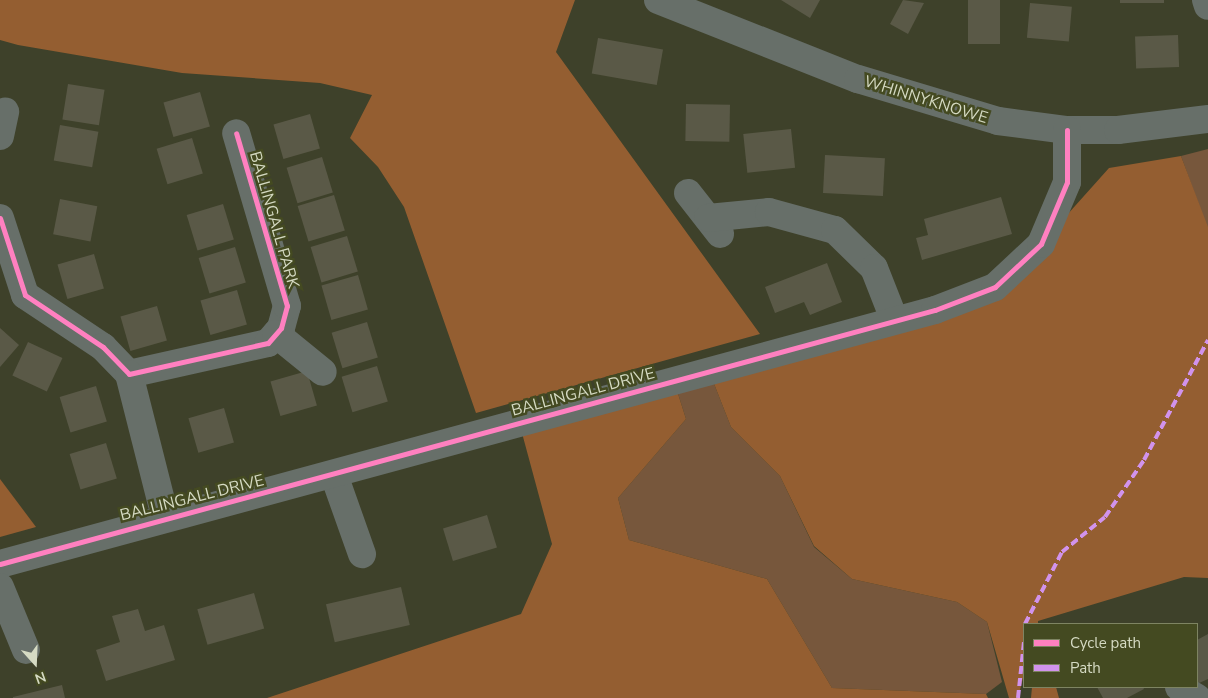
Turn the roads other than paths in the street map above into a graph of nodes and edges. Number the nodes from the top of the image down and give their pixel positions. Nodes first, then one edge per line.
1 (658, 0) edge
2 (1206, 0) edge
3 (1208, 6) edge
4 (718, 10) edge
5 (1208, 119) edge
6 (1067, 130) junction
7 (236, 133) dead end
8 (688, 193) dead end
9 (0, 218) edge
10 (894, 319) junction
11 (276, 334) junction
12 (323, 372) dead end
13 (129, 374) junction
14 (334, 475) junction
15 (165, 516) junction
16 (362, 554) dead end
17 (0, 564) edge
18 (0, 587) edge
19 (26, 650) dead end

1 - 4 street, WHINNYKNOWE
2 - 3 street
4 - 6 street, WHINNYKNOWE
5 - 6 street, WHINNYKNOWE
6 - 10 street, BALLINGALL DRIVE
7 - 11 street, BALLINGALL PARK
8 - 10 street
9 - 13 street
10 - 14 street, BALLINGALL DRIVE
11 - 12 street
11 - 13 street
13 - 15 street
14 - 15 street, BALLINGALL DRIVE
14 - 16 street
15 - 17 street, BALLINGALL DRIVE
18 - 19 street

